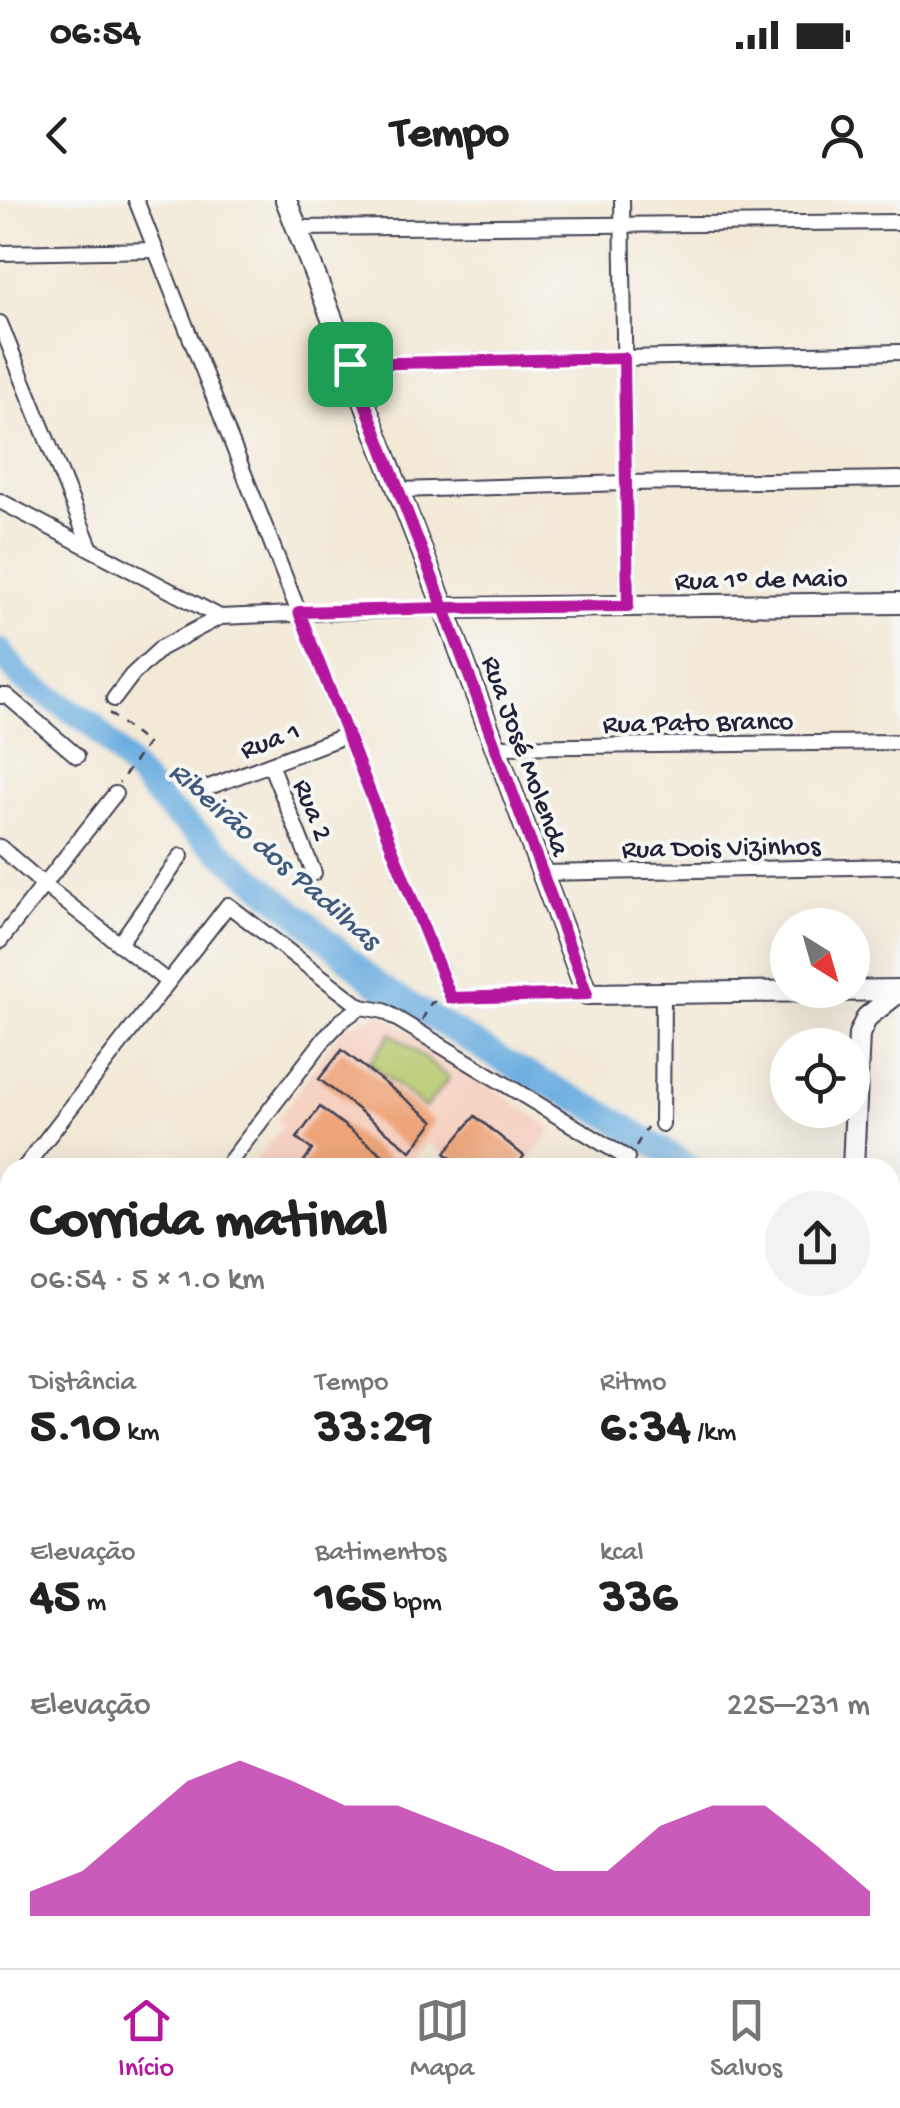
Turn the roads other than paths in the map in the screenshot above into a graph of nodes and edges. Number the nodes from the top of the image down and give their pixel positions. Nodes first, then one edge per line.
1 (136, 200) edge
2 (286, 200) edge
3 (622, 200) edge
4 (900, 222) edge
5 (622, 225) junction
6 (296, 228) junction
7 (156, 250) junction
8 (0, 253) edge
9 (0, 323) edge
10 (900, 352) edge
11 (624, 358) junction
12 (350, 364) junction
13 (900, 479) edge
14 (625, 483) junction
15 (399, 490) junction
16 (0, 502) edge
17 (92, 550) junction
18 (900, 603) edge
19 (628, 606) junction
20 (444, 608) junction
21 (299, 612) junction
22 (220, 617) junction
23 (0, 696) edge
24 (114, 699) road end
25 (347, 736) junction
26 (900, 742) edge
27 (496, 747) junction
28 (78, 756) dead end
29 (270, 764) junction
30 (208, 788) dead end
31 (117, 789) road end
32 (0, 847) edge
33 (181, 856) dead end
34 (900, 866) edge
35 (314, 873) dead end
36 (542, 873) junction
37 (44, 885) junction
38 (0, 941) edge
39 (119, 944) junction
40 (168, 982) junction
41 (870, 991) edge
42 (900, 991) edge
43 (770, 993) edge
44 (587, 994) junction
45 (663, 994) junction
46 (361, 1007) junction
47 (862, 1028) edge
48 (657, 1122) road end
49 (855, 1128) edge
50 (32, 1158) edge
51 (234, 1158) edge
52 (627, 1158) edge
53 (853, 1158) edge

1 - 7 street
2 - 6 street, Rua José Molenda
3 - 5 street
4 - 5 street
5 - 6 street
5 - 11 street
6 - 12 street, Rua José Molenda
7 - 8 street
7 - 21 street
9 - 17 street
10 - 11 street
11 - 12 street
11 - 14 street
12 - 15 street, Rua José Molenda
13 - 14 street
14 - 15 street
14 - 19 street
15 - 20 street, Rua José Molenda
16 - 17 street
17 - 22 street
18 - 19 street, Rua 1º de Maio
19 - 20 street, Rua 1º de Maio
20 - 21 street, Rua 1º de Maio
20 - 27 street, Rua José Molenda
21 - 22 street, Rua 1º de Maio
21 - 25 street
22 - 24 street, Rua 1º de Maio
23 - 28 street
25 - 29 street, Rua 1
25 - 44 street
26 - 27 street, Rua Pato Branco
27 - 36 street, Rua José Molenda
29 - 30 street, Rua 1
29 - 35 street, Rua 2
31 - 37 street
32 - 37 street
33 - 39 street
34 - 36 street, Rua Dois Vizinhos
36 - 44 street, Rua José Molenda
37 - 38 street
37 - 39 street
39 - 40 street
40 - 46 street
40 - 50 street
41 - 42 street
42 - 47 street
43 - 45 street
44 - 45 street
45 - 48 street
46 - 51 street
46 - 52 street
49 - 53 street

